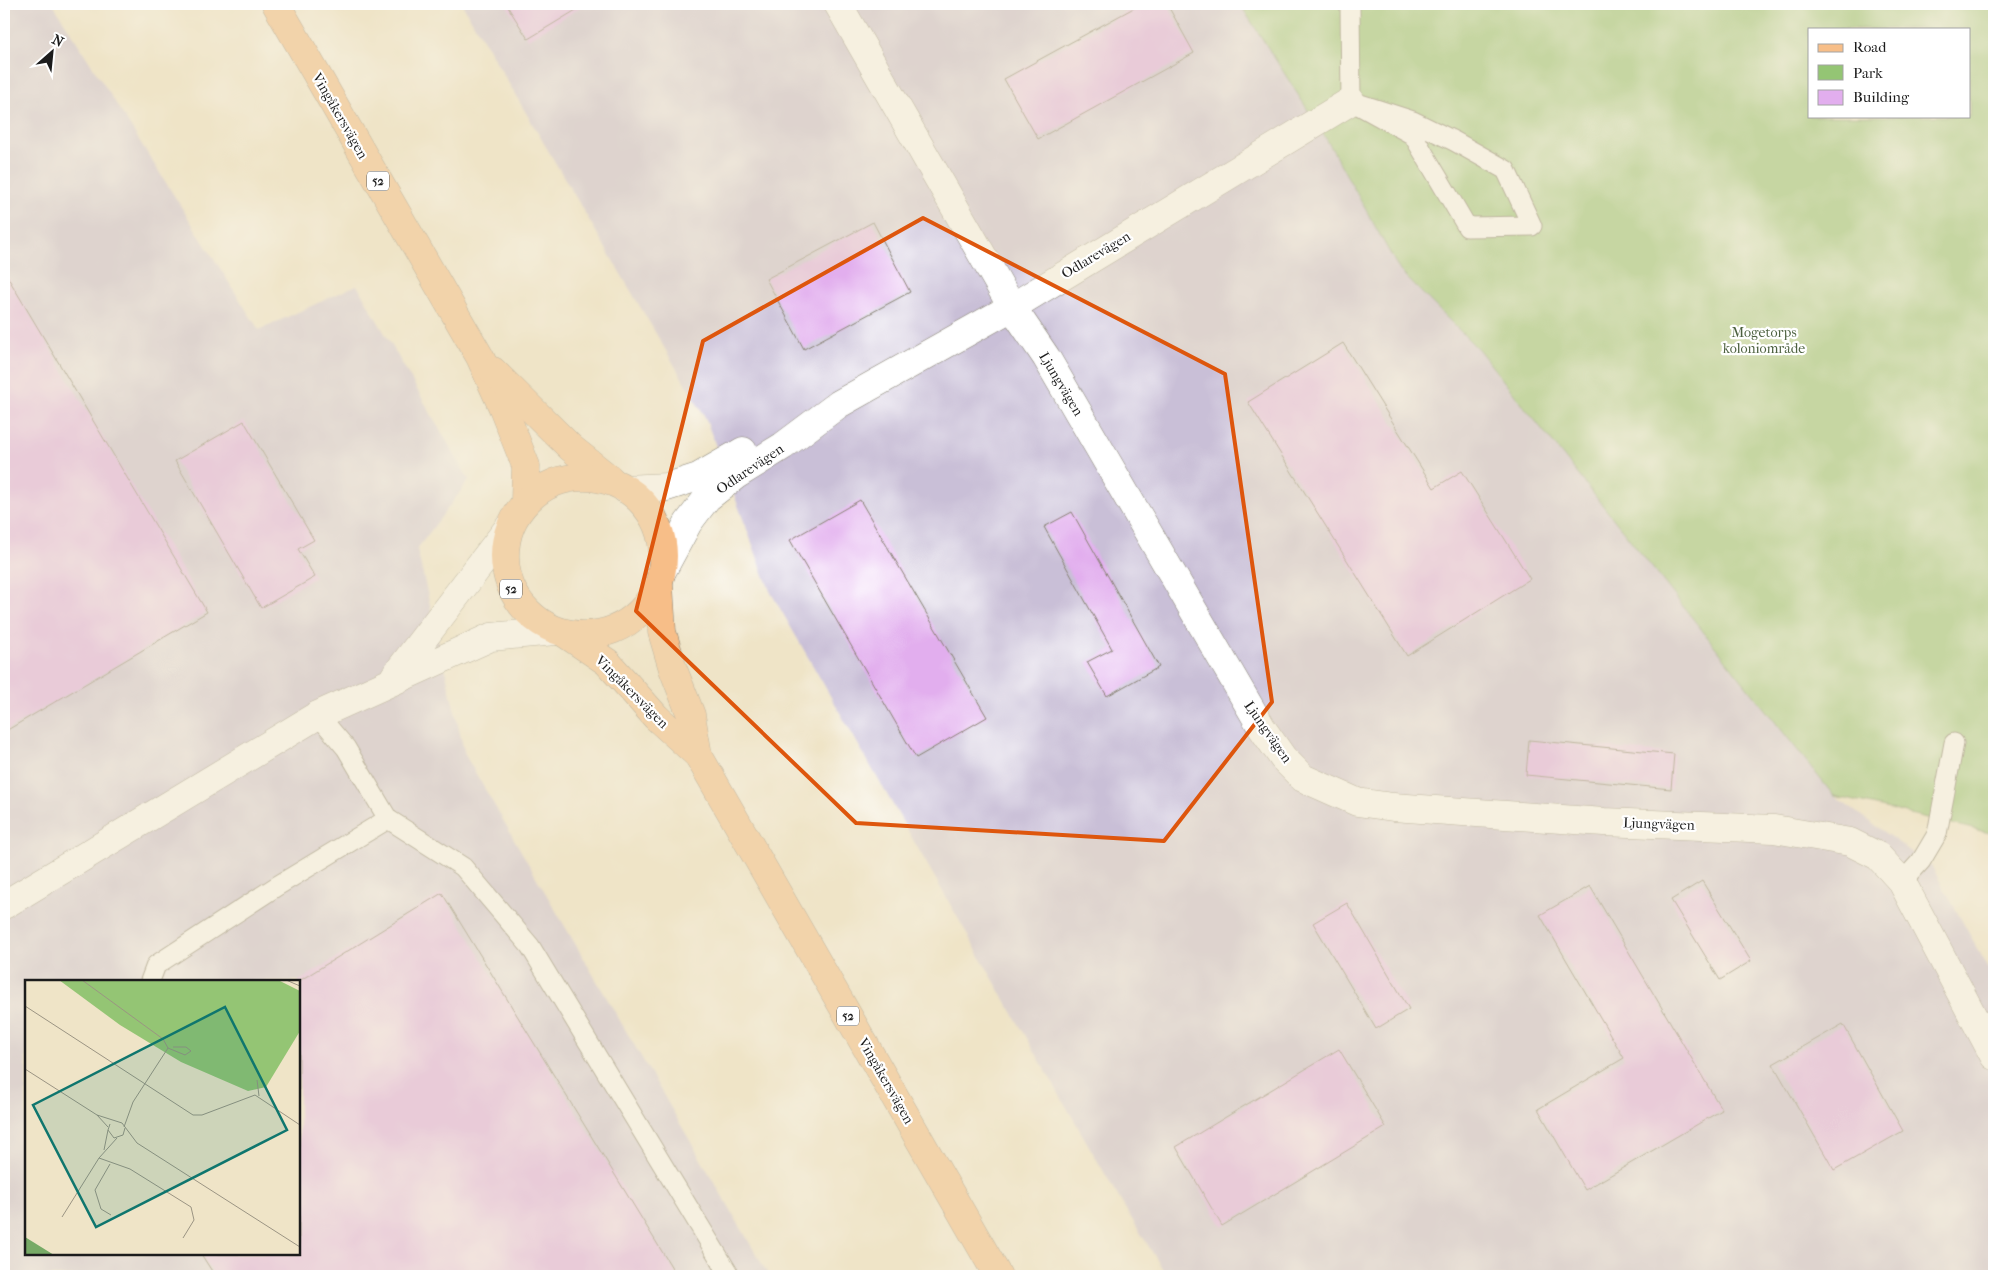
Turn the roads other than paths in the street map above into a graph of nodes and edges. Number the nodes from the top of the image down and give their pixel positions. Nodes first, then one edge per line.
1 (276, 4) edge
2 (838, 4) edge
3 (1348, 4) edge
4 (1351, 101) junction
5 (1012, 307) junction
6 (480, 358) junction
7 (839, 404) junction
8 (619, 485) junction
9 (526, 501) junction
10 (509, 527) junction
11 (660, 579) junction
12 (560, 632) junction
13 (392, 680) junction
14 (318, 715) junction
15 (1954, 743) dead end
16 (698, 755) junction
17 (388, 819) junction
18 (1902, 882) junction
19 (4, 905) edge
20 (150, 980) edge
21 (1994, 1056) edge
22 (730, 1276) edge
23 (998, 1276) edge

1 - 6 main road, Vingåkersvägen / 52
2 - 5 street, Ljungvägen
3 - 4 lane
4 - 4 lane
4 - 5 street, Odlarevägen
5 - 7 street, Odlarevägen
5 - 18 street, Ljungvägen
6 - 8 main road, Vingåkersvägen / 52
6 - 9 main road, Vingåkersvägen / 52
7 - 8 street, Odlarevägen
7 - 11 street, Odlarevägen
8 - 9 main road, 52
8 - 11 main road, 52
9 - 10 main road, 52
10 - 12 main road, 52
10 - 13 street
11 - 12 main road, 52
11 - 16 main road, Vingåkersvägen / 52
12 - 13 street
12 - 16 main road, Vingåkersvägen / 52
13 - 14 street
14 - 17 lane
14 - 19 street
15 - 18 lane
16 - 23 main road, Vingåkersvägen / 52
17 - 20 lane
17 - 22 lane
18 - 21 street, Ljungvägen

